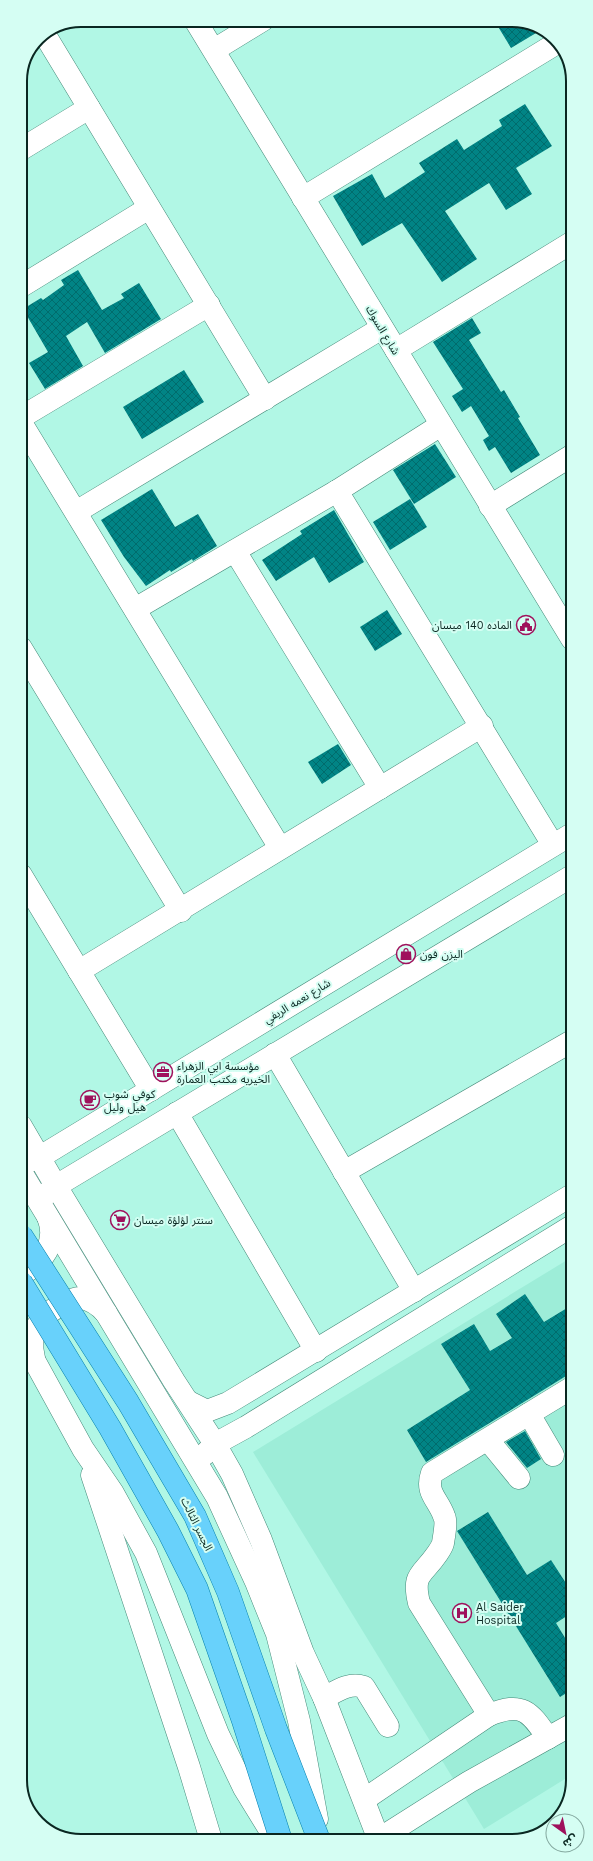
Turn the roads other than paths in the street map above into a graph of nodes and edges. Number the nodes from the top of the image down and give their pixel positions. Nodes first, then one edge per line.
1 (199, 27) edge
2 (252, 27) edge
3 (47, 39) edge
4 (553, 45) edge
5 (214, 50) junction
6 (89, 108) junction
7 (27, 146) edge
8 (303, 198) junction
9 (149, 208) junction
10 (566, 246) edge
11 (27, 283) edge
12 (209, 305) junction
13 (382, 328) junction
14 (396, 350) junction
15 (265, 399) junction
16 (27, 414) edge
17 (441, 425) junction
18 (27, 432) edge
19 (566, 459) edge
20 (337, 490) junction
21 (490, 506) junction
22 (76, 512) junction
23 (235, 551) junction
24 (135, 609) junction
25 (566, 629) edge
26 (27, 658) edge
27 (482, 726) junction
28 (380, 788) junction
29 (566, 837) edge
30 (553, 845) junction
31 (280, 848) junction
32 (566, 881) edge
33 (27, 885) edge
34 (180, 911) junction
35 (79, 971) junction
36 (566, 1044) edge
37 (275, 1054) junction
38 (151, 1090) junction
39 (177, 1113) junction
40 (27, 1149) edge
41 (30, 1160) edge
42 (344, 1172) junction
43 (27, 1181) edge
44 (56, 1186) junction
45 (566, 1199) edge
46 (43, 1206) junction
47 (566, 1230) edge
48 (27, 1244) edge
49 (27, 1272) edge
50 (27, 1290) edge
51 (414, 1291) junction
52 (110, 1317) junction
53 (27, 1343) edge
54 (151, 1343) junction
55 (27, 1348) edge
56 (316, 1351) junction
57 (133, 1356) junction
58 (566, 1391) edge
59 (190, 1402) junction
60 (228, 1403) junction
61 (529, 1414) junction
62 (246, 1427) junction
63 (488, 1440) junction
64 (216, 1444) junction
65 (83, 1449) junction
66 (553, 1455) dead end
67 (518, 1478) dead end
68 (208, 1481) junction
69 (324, 1698) junction
70 (489, 1716) junction
71 (388, 1726) dead end
72 (566, 1728) edge
73 (548, 1738) junction
74 (365, 1798) junction
75 (209, 1834) edge
76 (273, 1834) edge
77 (279, 1834) edge
78 (318, 1834) edge
79 (319, 1834) edge
80 (377, 1834) edge
81 (387, 1834) edge

1 - 5 street, شارع السوك
2 - 5 street
3 - 6 street
4 - 8 street
5 - 8 street, شارع السوك
6 - 7 street
6 - 9 street
8 - 13 street, شارع السوك
9 - 11 street
9 - 12 street
10 - 14 street
12 - 15 street
12 - 16 street
13 - 14 street, شارع السوك
13 - 15 street
14 - 17 street, شارع السوك
15 - 22 street
17 - 20 street
17 - 21 street, شارع السوك
18 - 22 street
19 - 21 street
20 - 23 street
20 - 27 street
21 - 25 street, شارع السوك
22 - 24 street
23 - 24 street
23 - 28 street
24 - 31 street
26 - 34 street
27 - 28 street
27 - 30 street
28 - 31 street
29 - 30 street, شارع نعمه الريفي
30 - 38 street, شارع نعمه الريفي
31 - 34 street
32 - 37 street
33 - 35 street
34 - 35 street
35 - 38 street
36 - 42 street
37 - 39 street
37 - 42 street
38 - 41 street, شارع نعمه الريفي
39 - 44 street
39 - 56 street
40 - 41 street
41 - 44 street
42 - 51 street
43 - 46 street
44 - 46 street
44 - 54 street
45 - 51 street
46 - 49 street
46 - 52 street
47 - 62 street
48 - 78 main road, الجسر الثالث, bridge
50 - 77 main road, bridge
51 - 56 street
52 - 53 street
52 - 57 street
54 - 57 street
54 - 59 street
55 - 65 street
56 - 60 street
57 - 68 street
58 - 61 street
59 - 60 street
59 - 64 street
60 - 62 street
61 - 63 street
61 - 66 street
62 - 64 street
63 - 67 street
63 - 70 street
64 - 68 street
64 - 69 street
65 - 75 street
65 - 76 street
68 - 79 street
69 - 71 street
69 - 74 street
70 - 73 street
70 - 74 street
72 - 73 street
73 - 81 street
74 - 80 street

